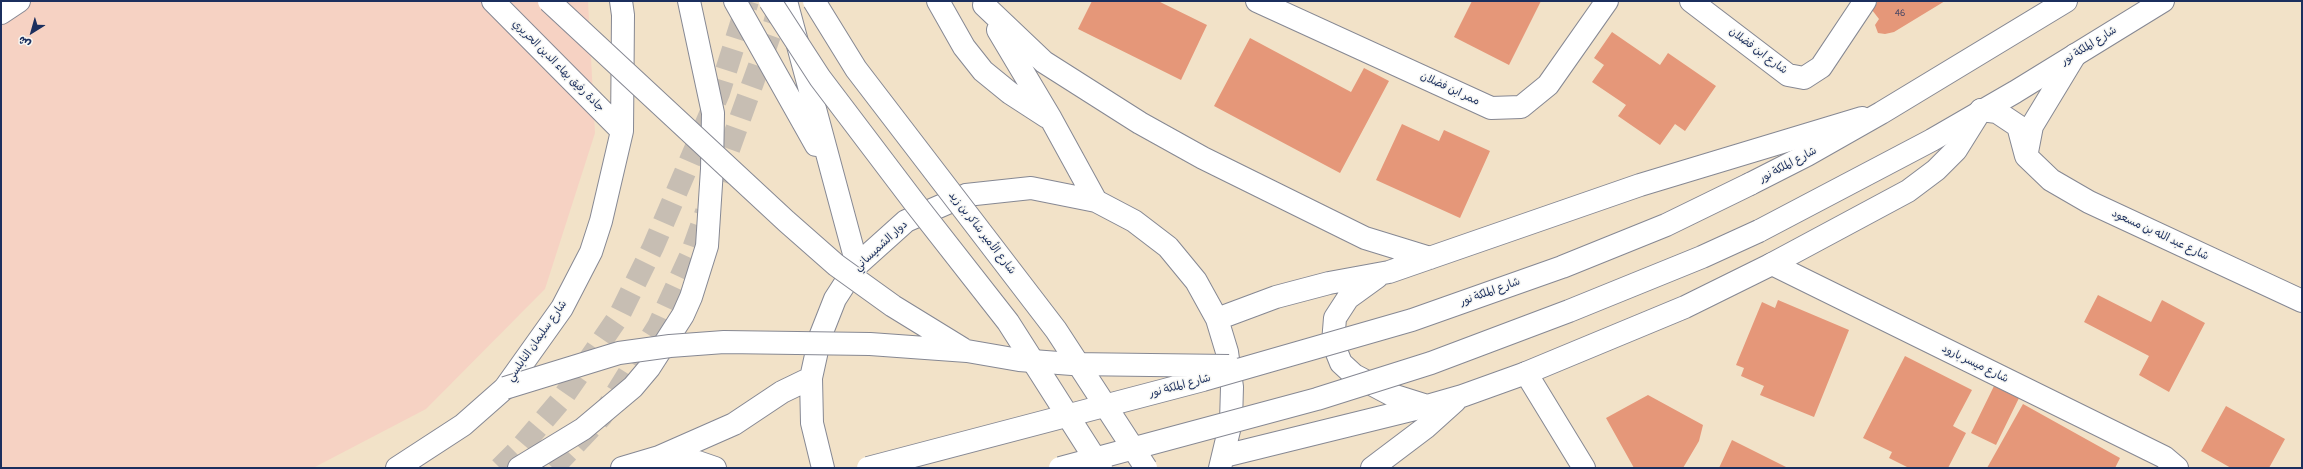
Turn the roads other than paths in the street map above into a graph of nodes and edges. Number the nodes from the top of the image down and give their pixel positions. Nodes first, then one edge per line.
1 (18, 1) edge
2 (493, 1) edge
3 (549, 1) edge
4 (621, 1) edge
5 (689, 1) edge
6 (736, 1) edge
7 (770, 1) edge
8 (786, 1) edge
9 (814, 1) edge
10 (938, 1) edge
11 (1257, 1) edge
12 (1607, 1) edge
13 (1691, 1) edge
14 (1865, 1) edge
15 (2066, 1) edge
16 (2163, 1) edge
17 (983, 3) edge
18 (1, 13) edge
19 (2075, 55) junction
20 (1981, 110) junction
21 (1881, 113) junction
22 (1051, 119) junction
23 (622, 131) junction
24 (2026, 156) junction
25 (833, 176) junction
26 (1096, 201) junction
27 (1430, 258) junction
28 (1772, 264) junction
29 (857, 265) junction
30 (1389, 272) junction
31 (2302, 301) edge
32 (1217, 319) junction
33 (967, 351) junction
34 (1252, 367) junction
35 (1526, 373) junction
36 (811, 378) junction
37 (505, 388) junction
38 (1462, 396) junction
39 (1427, 406) junction
40 (659, 457) junction
41 (1222, 462) edge
42 (397, 468) edge
43 (519, 468) edge
44 (622, 468) edge
45 (715, 468) edge
46 (823, 468) edge
47 (868, 468) edge
48 (1060, 468) edge
49 (1101, 468) edge
50 (1146, 468) edge
51 (1372, 468) edge
52 (1584, 468) edge
53 (2177, 468) edge

1 - 18 main road
2 - 23 main road, جادة رفيق بهاء الدين الحريري
3 - 33 main road, bridge
4 - 23 main road, شارع سليمان النابلسي
5 - 43 main road
6 - 25 main road
7 - 49 main road, bridge
8 - 25 main road
9 - 50 main road, شارع الأمير شاكر بن زيد, bridge
10 - 22 main road
11 - 12 main road, ممر ابن فضلان
13 - 14 main road, شارع ابن فضلان
15 - 21 main road, شارع الملكة نور
16 - 19 main road, شارع الملكة نور
17 - 22 main road
17 - 27 main road
19 - 20 main road, شارع الملكة نور
19 - 24 main road
20 - 24 main road
20 - 28 main road
20 - 48 main road, شارع الملكة نور, bridge
21 - 27 main road
21 - 34 main road, شارع الملكة نور, bridge
22 - 26 main road
23 - 37 main road, شارع سليمان النابلسي
24 - 31 main road, شارع عبد الله بن مسعود
25 - 29 main road
26 - 29 main road, دوار الشميساني
26 - 32 main road, دوار الشميساني
27 - 30 main road
28 - 35 main road
28 - 53 main road, شارع ميسر بارود
29 - 36 main road, دوار الشميساني
30 - 32 main road
30 - 39 main road
32 - 41 main road, دوار الشميساني
33 - 34 main road, bridge
33 - 37 main road, bridge
34 - 47 main road, شارع الملكة نور, bridge
35 - 38 main road
35 - 52 main road
36 - 40 main road
36 - 46 main road, دوار الشميساني
37 - 42 main road, شارع سليمان النابلسي
38 - 39 main road
38 - 51 main road
39 - 41 main road
40 - 44 main road
40 - 45 main road

